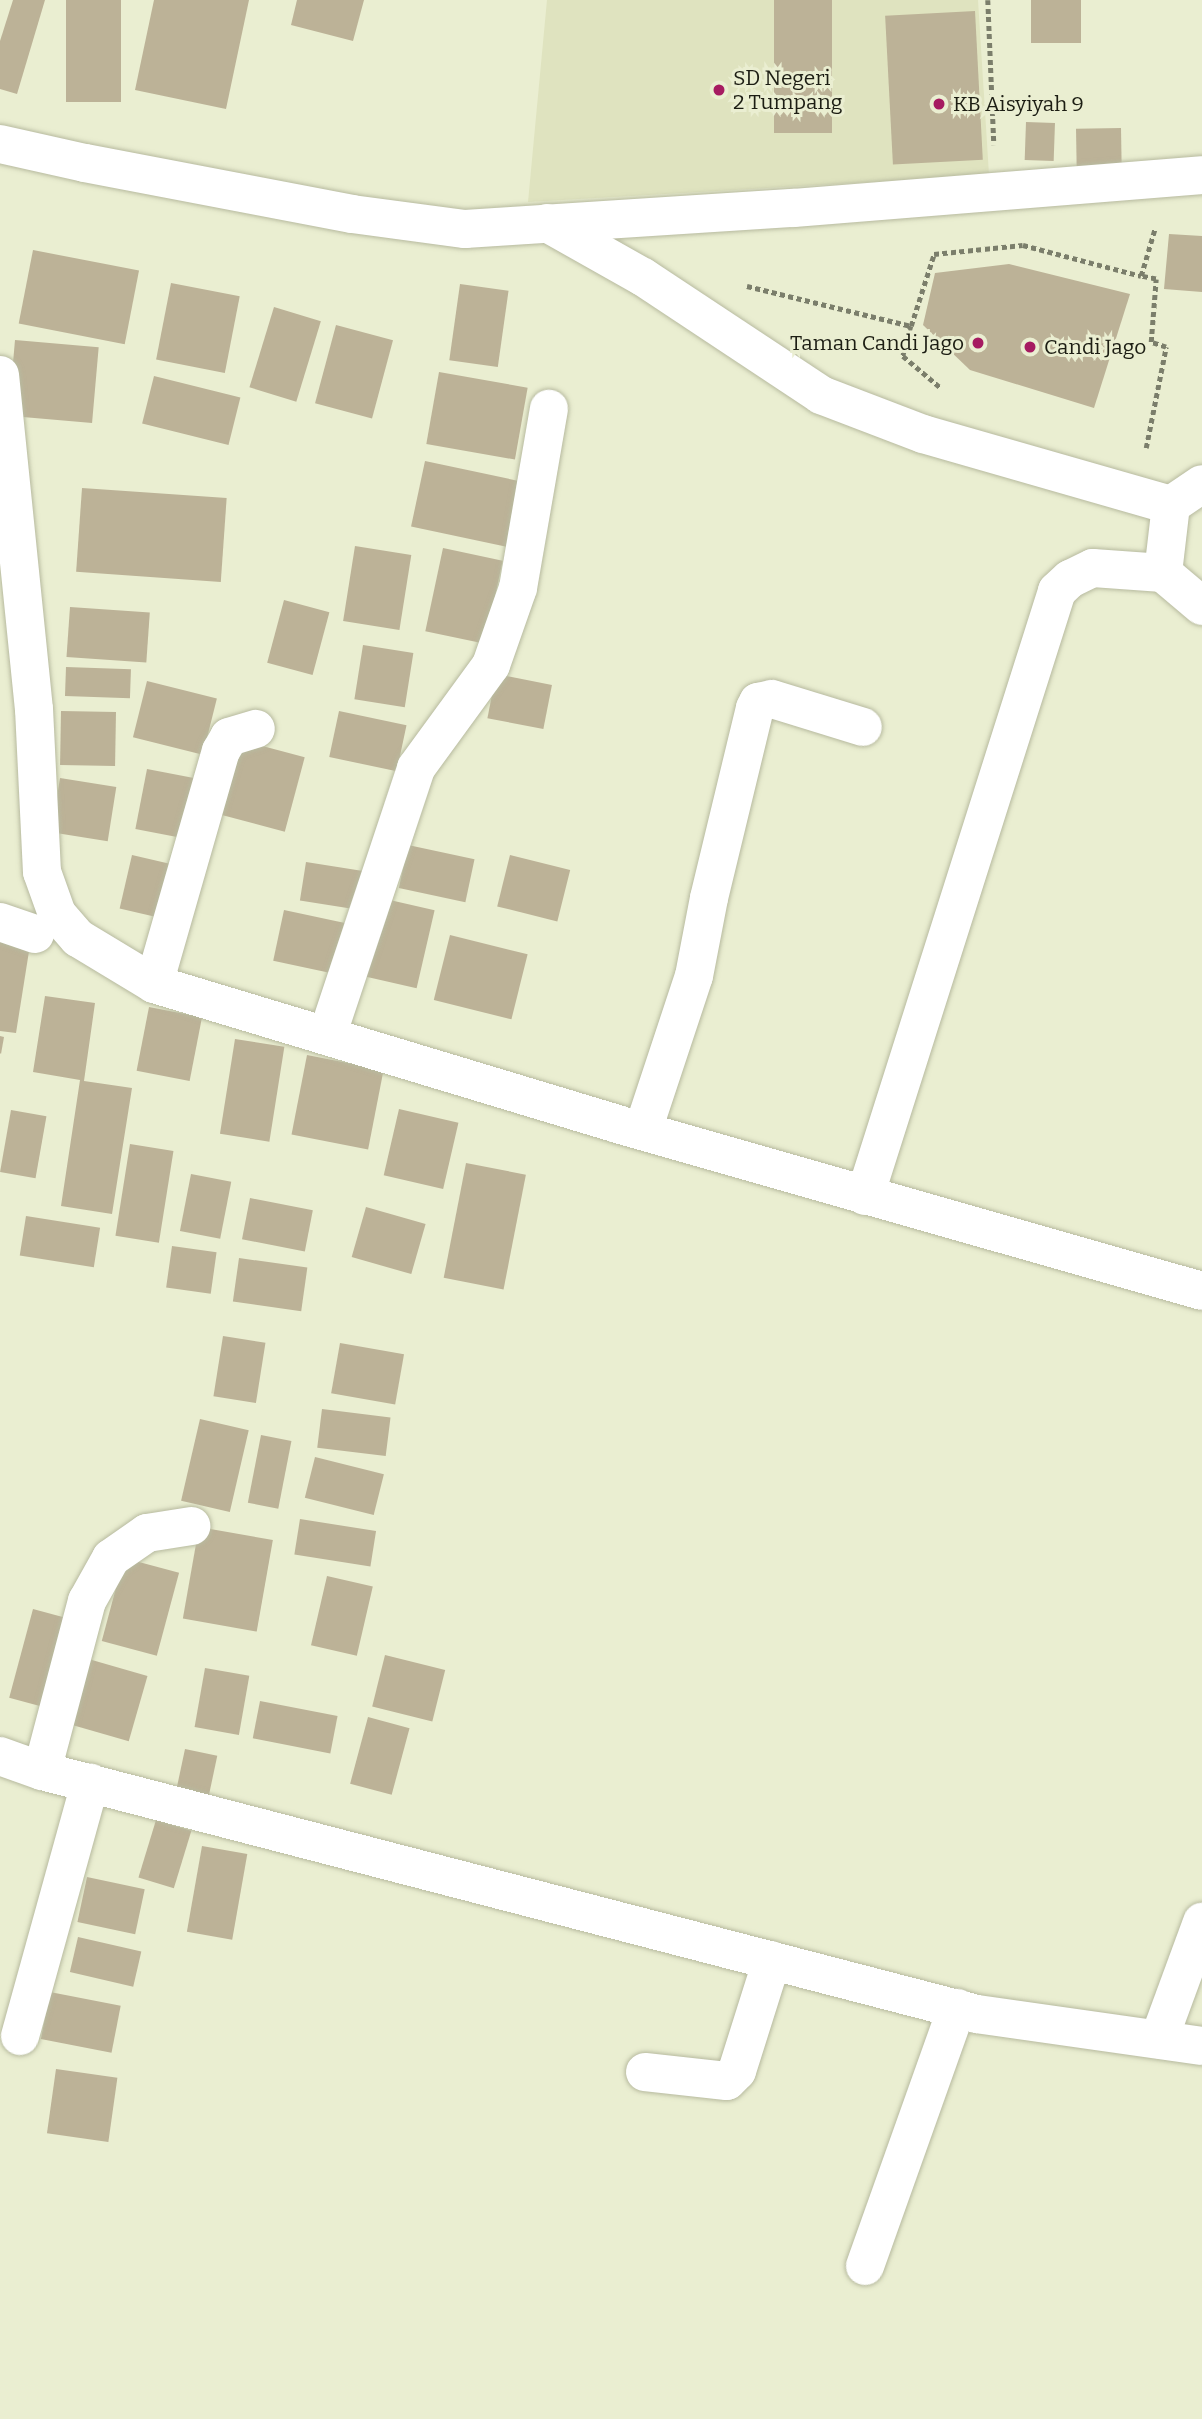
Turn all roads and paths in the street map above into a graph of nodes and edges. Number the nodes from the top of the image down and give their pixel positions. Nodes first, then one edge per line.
1 (988, 0) edge
2 (0, 144) edge
3 (1186, 176) edge
4 (995, 191) junction
5 (547, 223) junction
6 (1141, 276) junction
7 (735, 283) dead end
8 (0, 375) edge
9 (549, 409) dead end
10 (1145, 454) dead end
11 (1202, 484) edge
12 (1171, 505) junction
13 (1163, 573) junction
14 (1202, 606) edge
15 (863, 727) dead end
16 (256, 729) dead end
17 (154, 984) junction
18 (327, 1036) junction
19 (643, 1130) junction
20 (866, 1196) junction
21 (1202, 1291) edge
22 (191, 1526) dead end
23 (0, 1756) edge
24 (42, 1770) junction
25 (90, 1783) junction
26 (1202, 1922) edge
27 (772, 1960) junction
28 (957, 2008) junction
29 (20, 2036) dead end
30 (1159, 2039) junction
31 (1202, 2046) edge
32 (645, 2072) dead end
33 (866, 2266) dead end

1 - 4 path
2 - 5 street
3 - 4 street
3 - 6 path
4 - 5 street
5 - 12 street
6 - 7 path
6 - 10 path
8 - 17 street
9 - 18 street
11 - 12 street
12 - 13 street
13 - 14 street
13 - 20 street
15 - 19 street
16 - 17 street
17 - 18 street
18 - 19 street
19 - 20 street
20 - 21 street
22 - 24 street
23 - 24 street
24 - 25 street
25 - 27 street
25 - 29 street
26 - 30 street
27 - 28 street
27 - 32 street
28 - 30 street
28 - 33 street
30 - 31 street

